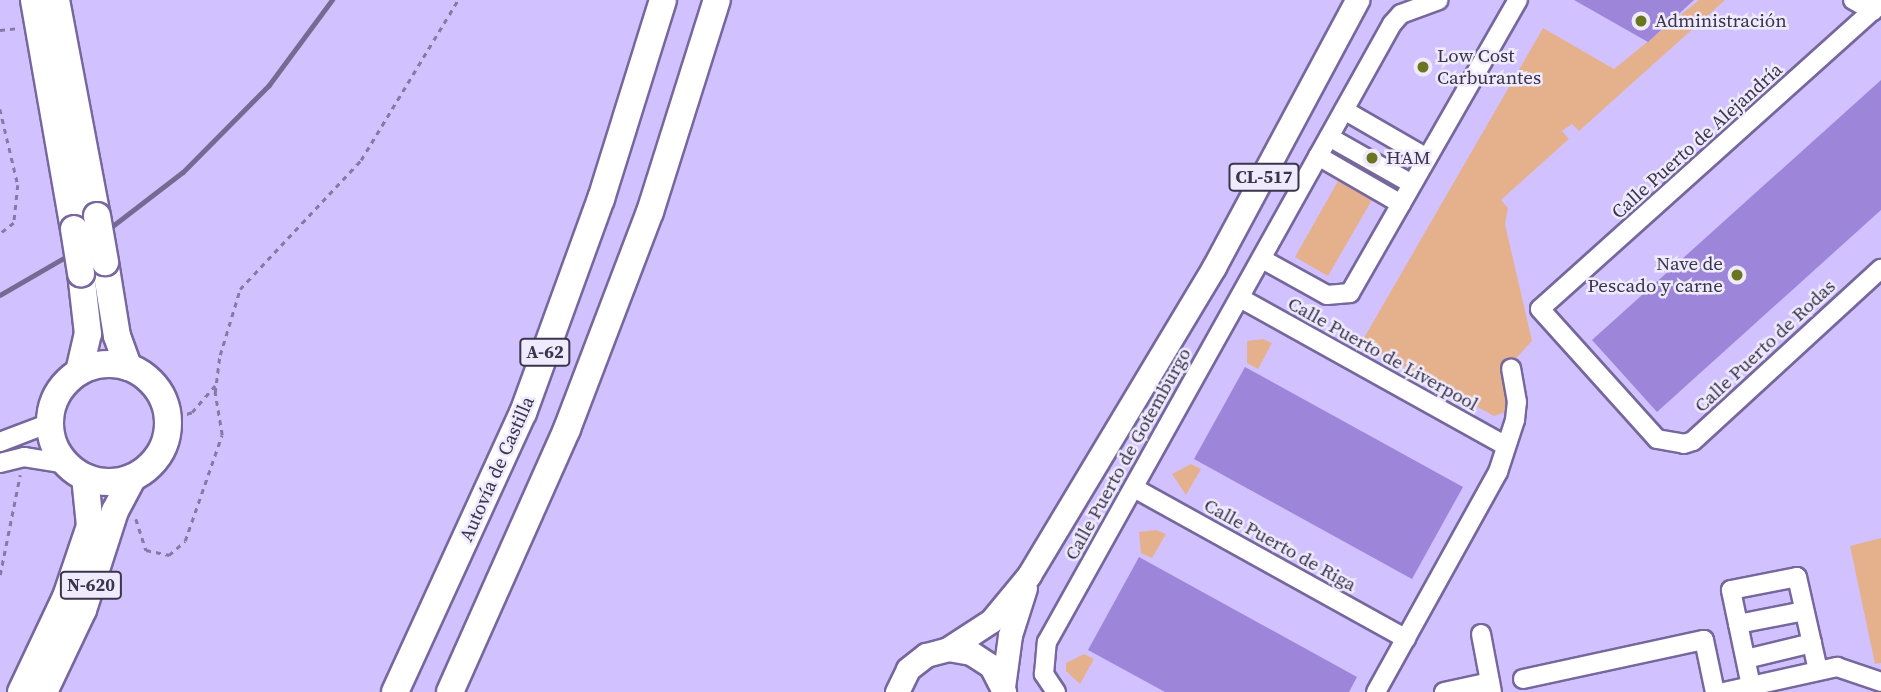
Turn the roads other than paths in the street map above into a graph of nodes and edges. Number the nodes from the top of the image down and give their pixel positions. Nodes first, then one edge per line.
1 (34, 0) edge
2 (56, 0) edge
3 (663, 0) edge
4 (717, 0) edge
5 (1357, 0) edge
6 (1439, 0) edge
7 (1518, 0) edge
8 (1853, 0) edge
9 (1877, 7) edge
10 (1344, 110) junction
11 (1329, 137) junction
12 (1318, 156) junction
13 (1427, 158) junction
14 (1412, 184) junction
15 (1401, 204) junction
16 (86, 223) junction
17 (1262, 259) junction
18 (1881, 269) edge
19 (98, 283) junction
20 (1240, 298) junction
21 (128, 367) junction
22 (1511, 369) dead end
23 (79, 372) junction
24 (50, 423) junction
25 (0, 442) edge
26 (1672, 444) joint
27 (1506, 446) junction
28 (0, 463) edge
29 (76, 471) junction
30 (133, 477) junction
31 (1133, 488) junction
32 (1029, 575) junction
33 (1804, 611) junction
34 (1738, 624) junction
35 (1481, 634) dead end
36 (1406, 639) junction
37 (1812, 643) junction
38 (948, 649) junction
39 (1746, 659) junction
40 (1818, 670) junction
41 (1523, 679) dead end
42 (1751, 686) junction
43 (1879, 686) edge
44 (1491, 687) edge
45 (1004, 689) edge
46 (21, 692) edge
47 (44, 692) edge
48 (395, 692) edge
49 (450, 692) edge
50 (897, 692) edge
51 (1056, 692) edge
52 (1376, 692) edge
53 (1444, 692) edge
54 (1715, 692) edge
55 (1724, 692) edge

1 - 16 highway
2 - 16 highway
3 - 48 highway, Autovía de Castilla / A-62
4 - 49 highway, A-62
5 - 32 main road, CL-517
6 - 10 street, Calle Puerto de Gotemburgo
7 - 13 street
8 - 9 street
9 - 26 street, Calle Puerto de Alejandría
10 - 11 street, Calle Puerto de Gotemburgo
10 - 13 street
11 - 12 street, Calle Puerto de Gotemburgo
11 - 14 street
12 - 15 street
12 - 17 street, Calle Puerto de Gotemburgo
13 - 14 street
14 - 15 street
15 - 17 street
16 - 19 highway, bridge
17 - 20 street, Calle Puerto de Gotemburgo
18 - 26 street, Calle Puerto de Rodas
19 - 21 highway
19 - 23 highway
20 - 27 street, Calle Puerto de Liverpool
20 - 31 street, Calle Puerto de Gotemburgo
21 - 23 highway
21 - 30 highway, N-620
22 - 27 street
23 - 24 highway
24 - 25 street
24 - 29 highway, N-620
27 - 36 street
28 - 29 street
29 - 30 highway
29 - 46 highway, N-620
30 - 47 highway, N-620
31 - 36 street, Calle Puerto de Riga
31 - 51 street, Calle Puerto de Gotemburgo
32 - 38 main road, CL-517
32 - 45 main road, CL-517
33 - 34 street
33 - 34 street
33 - 37 street
34 - 39 street
35 - 44 street
36 - 52 street
37 - 39 street
37 - 40 street
38 - 45 main road, CL-517
38 - 50 main road, CL-517
39 - 42 street
40 - 42 street
40 - 43 street
41 - 54 street
42 - 55 street
44 - 53 street

